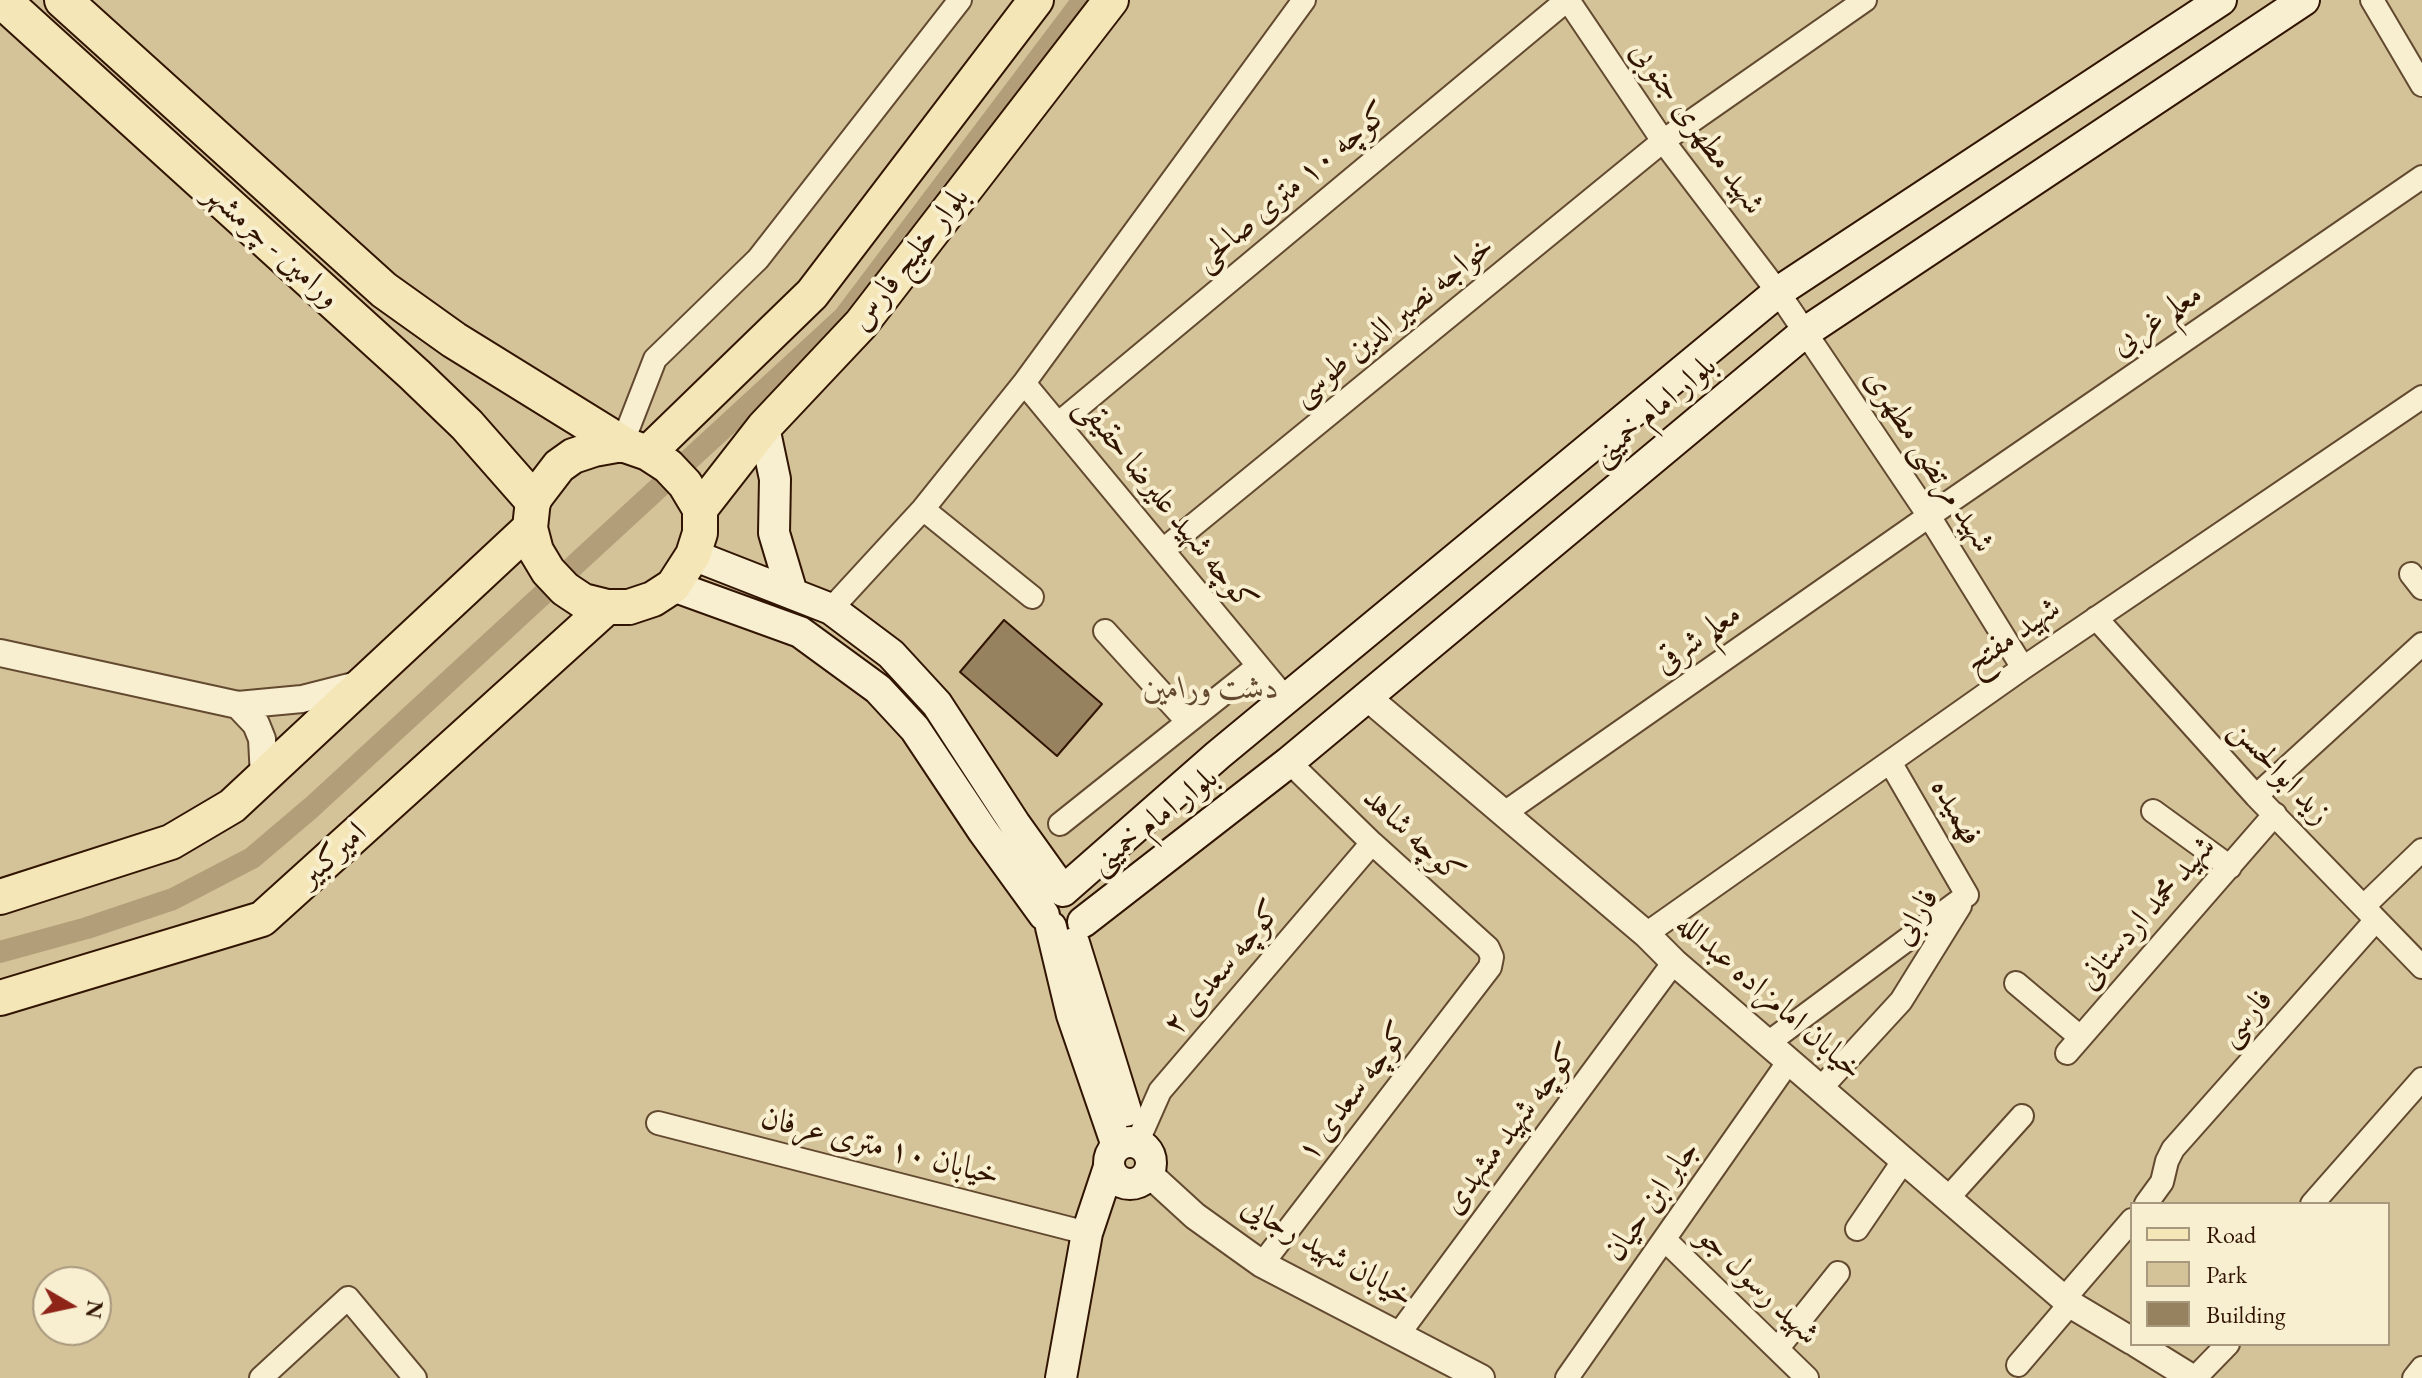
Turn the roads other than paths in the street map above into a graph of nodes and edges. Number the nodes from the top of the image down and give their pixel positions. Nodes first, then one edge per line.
1 (2, 0) edge
2 (63, 0) edge
3 (960, 0) edge
4 (1036, 0) edge
5 (1111, 0) edge
6 (1304, 0) edge
7 (1567, 0) edge
8 (1865, 0) edge
9 (2221, 0) edge
10 (2304, 0) edge
11 (2372, 0) edge
12 (2422, 85) edge
13 (1663, 141) junction
14 (2422, 177) edge
15 (1778, 292) junction
16 (1804, 333) junction
17 (1024, 383) junction
18 (2422, 397) edge
19 (1059, 423) junction
20 (764, 427) junction
21 (665, 471) junction
22 (923, 509) junction
23 (532, 514) junction
24 (1929, 516) junction
25 (1163, 550) junction
26 (693, 555) junction
27 (673, 586) junction
28 (792, 593) junction
29 (1032, 597) dead end
30 (607, 607) junction
31 (831, 609) junction
32 (2096, 618) junction
33 (1105, 631) dead end
34 (2422, 644) edge
35 (0, 653) edge
36 (1258, 666) junction
37 (2023, 668) junction
38 (364, 683) junction
39 (1367, 697) junction
40 (1286, 699) junction
41 (238, 705) junction
42 (1187, 721) junction
43 (1289, 762) junction
44 (1890, 762) junction
45 (264, 777) junction
46 (2256, 796) junction
47 (2153, 811) dead end
48 (1503, 814) junction
49 (2275, 814) junction
50 (1060, 824) dead end
51 (1372, 843) junction
52 (2422, 850) edge
53 (2230, 867) junction
54 (1063, 891) junction
55 (1967, 895) junction
56 (0, 897) edge
57 (2370, 913) junction
58 (1062, 924) junction
59 (1646, 934) junction
60 (1492, 957) joint
61 (1674, 962) junction
62 (2422, 967) edge
63 (2016, 983) dead end
64 (0, 998) edge
65 (1768, 1043) junction
66 (1789, 1061) junction
67 (2422, 1079) edge
68 (1821, 1088) junction
69 (2022, 1116) dead end
70 (658, 1123) dead end
71 (1904, 1160) junction
72 (1128, 1163) junction
73 (1948, 1198) junction
74 (2147, 1202) edge
75 (2314, 1202) edge
76 (2130, 1222) edge
77 (1857, 1229) dead end
78 (1665, 1240) junction
79 (1085, 1246) junction
80 (1262, 1264) junction
81 (1838, 1273) dead end
82 (2067, 1301) junction
83 (1398, 1335) junction
84 (2130, 1340) edge
85 (2139, 1346) edge
86 (2226, 1346) edge
87 (1778, 1348) junction
88 (2018, 1365) dead end
89 (2422, 1368) edge
90 (1055, 1376) edge
91 (261, 1378) edge
92 (415, 1378) edge
93 (1481, 1378) edge
94 (1567, 1378) edge
95 (1807, 1378) edge
96 (2194, 1378) edge
97 (2414, 1378) edge

1 - 23 highway, ورامین - چرمشهر
2 - 21 highway, ورامین - چرمشهر
3 - 21 street
4 - 21 main road, بلوار خلیج فارس
5 - 20 main road, بلوار خلیج فارس
6 - 17 street
7 - 13 street, شهید مطهری جنوبی
7 - 19 street, کوچه ۱۰ متری صالحی
8 - 13 street, خواجه نصیر الدین طوسی
9 - 15 main road, بلوار امام خمینی
10 - 16 main road, بلوار امام خمینی
11 - 12 street
13 - 15 street, شهید مطهری جنوبی
13 - 25 street, خواجه نصیر الدین طوسی
14 - 24 street, معلم غربی
15 - 16 street, شهید مرتضی مطهری
15 - 40 main road, بلوار امام خمینی
16 - 24 street, شهید مرتضی مطهری
16 - 39 main road, بلوار امام خمینی
17 - 19 street, کوچه شهید علیرضا حقیقی
17 - 22 street
18 - 32 street, شهید مفتح
19 - 25 street, کوچه شهید علیرضا حقیقی
20 - 21 main road, بلوار خلیج فارس
20 - 28 main road
21 - 23 main road
21 - 26 main road
22 - 29 street
22 - 31 street
23 - 30 main road
23 - 38 main road
24 - 37 street, شهید مرتضی مطهری
24 - 48 street, معلم شرقی
25 - 36 street, کوچه شهید علیرضا حقیقی
26 - 27 main road
26 - 28 main road
27 - 30 main road
27 - 58 main road
28 - 31 main road
30 - 64 main road, امیرکبیر
31 - 54 main road
32 - 37 street, شهید مفتح
32 - 46 street, زید ابوالحسن
33 - 42 street
34 - 46 street
35 - 41 street
36 - 40 street, کوچه شهید علیرضا حقیقی
36 - 42 street
37 - 44 street, شهید مفتح
38 - 41 street
38 - 45 main road
39 - 43 main road, بلوار امام خمینی
39 - 48 street, خیابان امامزاده عبدالله
40 - 54 main road, بلوار امام خمینی
41 - 45 street
42 - 50 street
43 - 51 street, کوچه شاهد
43 - 58 main road, بلوار امام خمینی
44 - 55 street, فهمیده
44 - 59 street, شهید مفتح
45 - 56 main road
46 - 49 street, زید ابوالحسن
47 - 53 street
48 - 59 street, خیابان امامزاده عبدالله
49 - 53 street, شهید محمد اردستانی
49 - 57 street, زید ابوالحسن
51 - 60 street, کوچه شاهد
51 - 72 street, کوچه سعدی ۲
52 - 57 street, فارسی
53 - 63 street, شهید محمد اردستانی
54 - 58 main road
55 - 65 street, فارابی
55 - 68 street, فارابی
57 - 62 street, زید ابوالحسن
57 - 74 street, فارسی
58 - 72 main road, خیابان شهید رجایی
59 - 61 street, خیابان امامزاده عبدالله
60 - 80 street, کوچه سعدی ۱
61 - 65 street, خیابان امامزاده عبدالله
61 - 83 street, کوچه شهید مشهدی
65 - 66 street, خیابان امامزاده عبدالله
66 - 68 street, خیابان امامزاده عبدالله
66 - 78 street, جابر ابن حیان
67 - 75 street
68 - 71 street, خیابان امامزاده عبدالله
69 - 73 street
70 - 79 street, خیابان ۱۰ متری عرفان
71 - 73 street, خیابان امامزاده عبدالله
71 - 77 street
72 - 79 main road
72 - 80 street, خیابان شهید رجایی
73 - 82 street, خیابان امامزاده عبدالله
76 - 82 street
78 - 87 street, شهید رسول جو
78 - 94 street, جابر ابن حیان
79 - 90 main road
80 - 83 street, خیابان شهید رجایی
81 - 87 street
82 - 84 street, خیابان امامزاده عبدالله
82 - 88 street
83 - 93 street, خیابان شهید رجایی
85 - 96 street, خیابان امامزاده عبدالله
86 - 96 street
87 - 95 street, شهید رسول جو
89 - 97 street
91 - 92 street

